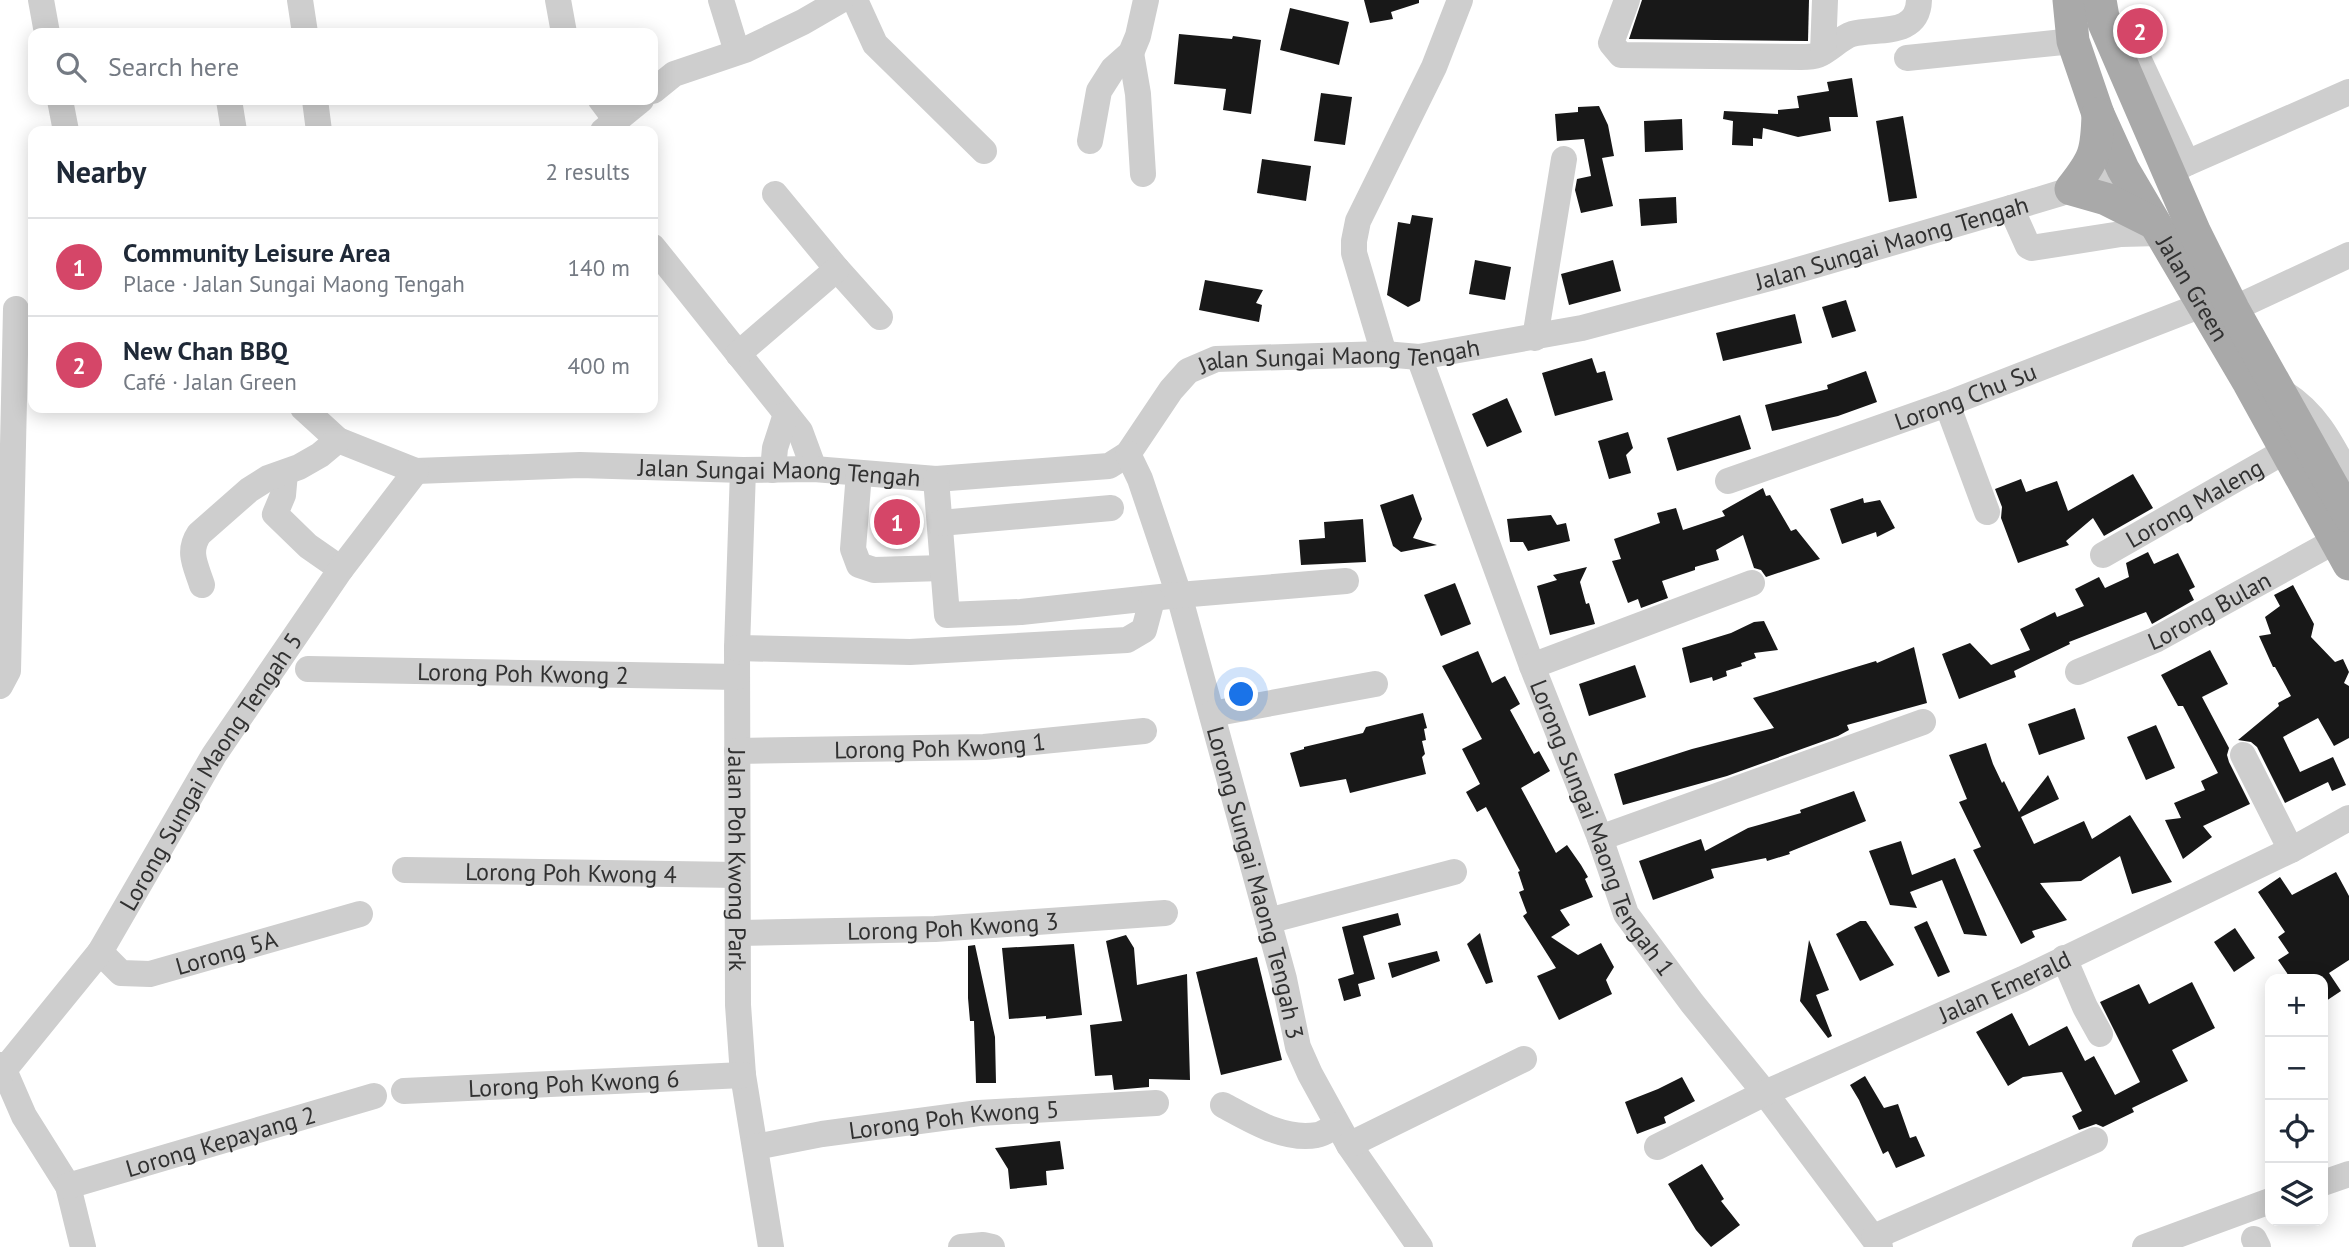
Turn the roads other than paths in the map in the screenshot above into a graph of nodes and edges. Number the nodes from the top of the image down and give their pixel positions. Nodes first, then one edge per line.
1 (41, 0) edge
2 (300, 0) edge
3 (558, 0) edge
4 (721, 0) edge
5 (841, 0) edge
6 (855, 0) edge
7 (1146, 0) edge
8 (1460, 0) edge
9 (1627, 0) edge
10 (1825, 0) edge
11 (1919, 0) edge
12 (2069, 0) edge
13 (2102, 12) edge
14 (46, 28) edge
15 (304, 28) edge
16 (563, 28) edge
17 (2073, 41) junction
18 (737, 52) junction
19 (1823, 52) junction
20 (1131, 53) junction
21 (1907, 58) dead end
22 (658, 87) edge
23 (2349, 92) edge
24 (61, 105) edge
25 (230, 105) edge
26 (315, 105) edge
27 (632, 105) edge
28 (2139, 108) junction
29 (2098, 114) junction
30 (607, 117) edge
31 (65, 126) edge
32 (233, 126) edge
33 (318, 126) edge
34 (1090, 141) dead end
35 (984, 151) dead end
36 (1564, 159) dead end
37 (2178, 168) junction
38 (2123, 169) junction
39 (1143, 174) dead end
40 (2071, 189) junction
41 (775, 194) dead end
42 (2011, 208) junction
43 (2157, 228) junction
44 (2195, 233) junction
45 (658, 253) edge
46 (2349, 255) edge
47 (836, 270) junction
48 (2217, 307) junction
49 (16, 308) edge
50 (880, 317) dead end
51 (1535, 338) junction
52 (738, 354) junction
53 (1384, 354) junction
54 (1419, 357) junction
55 (1947, 404) junction
56 (308, 413) edge
57 (786, 414) junction
58 (338, 440) junction
59 (2285, 451) junction
60 (1128, 454) junction
61 (814, 469) junction
62 (743, 470) junction
63 (773, 470) junction
64 (416, 471) junction
65 (285, 473) junction
66 (859, 473) junction
67 (2343, 476) edge
68 (936, 480) junction
69 (1728, 481) dead end
70 (1111, 508) dead end
71 (1987, 512) dead end
72 (940, 523) junction
73 (2345, 540) edge
74 (2103, 555) dead end
75 (943, 568) junction
76 (341, 569) junction
77 (1346, 581) dead end
78 (1752, 583) dead end
79 (202, 585) dead end
80 (1179, 595) junction
81 (1152, 600) junction
82 (947, 615) junction
83 (737, 648) junction
84 (947, 650) junction
85 (1532, 666) junction
86 (308, 669) dead end
87 (2078, 672) dead end
88 (737, 677) junction
89 (1375, 684) dead end
90 (0, 686) edge
91 (1212, 714) junction
92 (1923, 722) dead end
93 (1144, 731) dead end
94 (737, 751) junction
95 (2242, 755) dead end
96 (2349, 818) edge
97 (1600, 838) junction
98 (2291, 850) junction
99 (405, 870) dead end
100 (1454, 872) dead end
101 (737, 875) junction
102 (1165, 913) dead end
103 (360, 914) dead end
104 (1268, 920) junction
105 (738, 933) junction
106 (100, 952) junction
107 (2064, 958) junction
108 (2100, 1034) dead end
109 (1524, 1059) dead end
110 (2, 1067) edge
111 (743, 1075) junction
112 (404, 1091) dead end
113 (1765, 1093) junction
114 (374, 1096) dead end
115 (1156, 1103) dead end
116 (1223, 1105) dead end
117 (1343, 1135) junction
118 (2095, 1140) dead end
119 (755, 1147) junction
120 (1657, 1147) dead end
121 (2349, 1174) edge
122 (2328, 1181) edge
123 (68, 1186) junction
124 (2265, 1203) edge
125 (1877, 1242) edge
126 (83, 1247) edge
127 (771, 1247) edge
128 (961, 1247) edge
129 (992, 1247) edge
130 (1420, 1247) edge
131 (2145, 1247) edge

1 - 14 street
2 - 15 street
3 - 16 street
4 - 18 street
5 - 18 street
6 - 35 street
7 - 20 street
8 - 53 street
9 - 19 street
10 - 19 street
11 - 19 street
12 - 17 main road, Jalan Green
13 - 28 main road, Jalan Green
13 - 37 street
17 - 21 street
17 - 29 main road, Jalan Green
18 - 22 street
20 - 34 street
20 - 39 street
23 - 37 street
24 - 31 street
25 - 32 street
26 - 33 street
27 - 30 street
28 - 37 main road, Jalan Green
28 - 38 main road
29 - 38 main road, Jalan Green
29 - 40 main road
36 - 51 street
37 - 44 main road, Jalan Green
38 - 40 street, Jalan Sungai Maong Tengah
38 - 43 main road, Jalan Green
38 - 44 main road
40 - 42 street, Jalan Sungai Maong Tengah
40 - 43 main road
41 - 47 street
42 - 43 street
42 - 51 street, Jalan Sungai Maong Tengah
43 - 48 main road, Jalan Green
44 - 48 main road, Jalan Green
45 - 52 street
46 - 48 street, Lorong Chu Su
47 - 50 street
47 - 52 street
48 - 55 street, Lorong Chu Su
48 - 59 main road, Jalan Green
48 - 67 main road, Jalan Green
49 - 90 street
51 - 54 street, Jalan Sungai Maong Tengah
52 - 57 street
53 - 54 street, Jalan Sungai Maong Tengah
53 - 60 street, Jalan Sungai Maong Tengah
54 - 85 street, Lorong Sungai Maong Tengah 1
55 - 69 street, Lorong Chu Su
55 - 71 street
56 - 58 street, Jalan Sungai Maong Tengah
57 - 61 street
57 - 63 street
58 - 64 street, Jalan Sungai Maong Tengah
58 - 65 street
59 - 73 main road, Jalan Green
59 - 74 street, Lorong Maleng
60 - 68 street, Jalan Sungai Maong Tengah
60 - 80 street, Lorong Sungai Maong Tengah 3
61 - 63 street, Jalan Sungai Maong Tengah
61 - 66 street, Jalan Sungai Maong Tengah
62 - 63 street, Jalan Sungai Maong Tengah
62 - 64 street, Jalan Sungai Maong Tengah
62 - 83 street, Jalan Poh Kwong Park
64 - 76 street, Lorong Sungai Maong Tengah 5
65 - 76 street
65 - 79 street
66 - 68 street, Jalan Sungai Maong Tengah
66 - 75 street
67 - 73 main road, Jalan Green
68 - 72 street
70 - 72 street
72 - 75 street
73 - 87 street, Lorong Bulan
75 - 82 street
76 - 106 street, Lorong Sungai Maong Tengah 5
77 - 80 street
78 - 85 street
80 - 81 street
80 - 91 street, Lorong Sungai Maong Tengah 3
81 - 82 street
81 - 84 street
82 - 84 street
83 - 84 street
83 - 88 street, Jalan Poh Kwong Park
85 - 97 street, Lorong Sungai Maong Tengah 1
86 - 88 street, Lorong Poh Kwong 2
88 - 94 street, Jalan Poh Kwong Park
89 - 91 street
91 - 104 street, Lorong Sungai Maong Tengah 3
92 - 97 street
93 - 94 street, Lorong Poh Kwong 1
94 - 101 street, Jalan Poh Kwong Park
95 - 98 street
96 - 98 street, Jalan Emerald
97 - 113 street, Lorong Sungai Maong Tengah 1
98 - 107 street, Jalan Emerald
99 - 101 street, Lorong Poh Kwong 4
100 - 104 street
101 - 105 street, Jalan Poh Kwong Park
102 - 105 street, Lorong Poh Kwong 3
103 - 106 street, Lorong 5A
104 - 117 street, Lorong Sungai Maong Tengah 3
105 - 111 street, Jalan Poh Kwong Park
106 - 110 street, Lorong Sungai Maong Tengah 5
107 - 108 street
107 - 113 street, Jalan Emerald
109 - 117 street
110 - 123 street
111 - 112 street, Lorong Poh Kwong 6
111 - 119 street, Jalan Poh Kwong Park
113 - 120 street, Jalan Emerald
113 - 125 street, Lorong Sungai Maong Tengah 1
114 - 123 street, Lorong Kepayang 2
115 - 119 street, Lorong Poh Kwong 5
116 - 117 street
117 - 130 street, Lorong Sungai Maong Tengah 3
118 - 125 street
119 - 127 street, Jalan Poh Kwong Park
121 - 122 street
123 - 126 street
124 - 131 street
128 - 129 street

